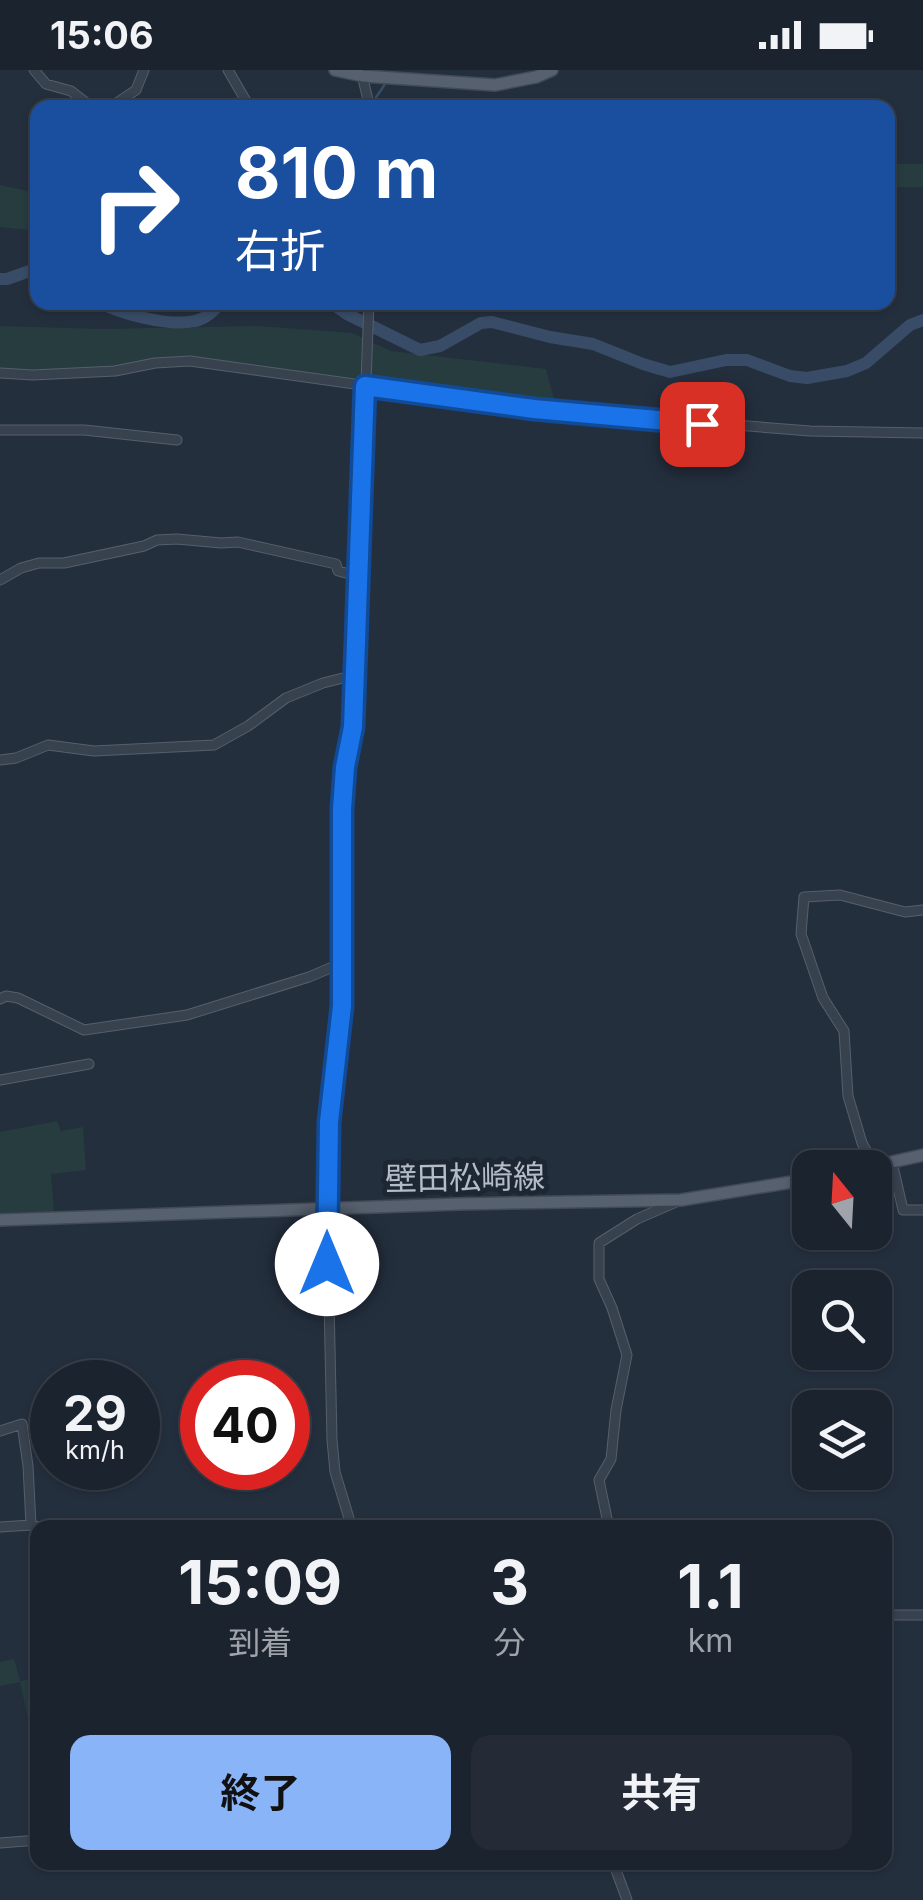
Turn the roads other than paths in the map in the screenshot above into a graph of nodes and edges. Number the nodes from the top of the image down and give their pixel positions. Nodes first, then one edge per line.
1 (34, 70) edge
2 (144, 70) edge
3 (228, 70) edge
4 (335, 70) edge
5 (552, 70) edge
6 (362, 73) edge
7 (83, 100) edge
8 (121, 100) edge
9 (245, 100) edge
10 (368, 100) edge
11 (369, 310) edge
12 (0, 373) edge
13 (365, 386) junction
14 (0, 430) edge
15 (923, 433) edge
16 (177, 440) dead end
17 (358, 576) junction
18 (0, 580) edge
19 (355, 675) junction
20 (0, 760) edge
21 (923, 910) edge
22 (342, 963) junction
23 (0, 999) edge
24 (89, 1064) dead end
25 (0, 1080) edge
26 (864, 1150) edge
27 (923, 1155) edge
28 (892, 1162) joint
29 (792, 1182) edge
30 (680, 1200) junction
31 (327, 1209) junction
32 (923, 1210) edge
33 (0, 1220) edge
34 (0, 1431) edge
35 (31, 1520) edge
36 (350, 1520) edge
37 (607, 1520) edge
38 (30, 1525) edge
39 (0, 1526) edge
40 (892, 1615) edge
41 (923, 1615) edge
42 (30, 1841) edge
43 (0, 1843) edge
44 (616, 1870) edge
45 (627, 1900) edge

1 - 7 street
2 - 8 street
3 - 9 street
4 - 6 main road
5 - 6 main road
6 - 10 street
11 - 13 street
12 - 13 street
13 - 15 street
13 - 17 street
14 - 16 street
17 - 18 street
17 - 19 street
19 - 20 street
19 - 22 street
21 - 26 street
22 - 23 street
22 - 31 street
24 - 25 street
27 - 28 main road
28 - 32 street
29 - 30 main road, 壁田松崎線
30 - 31 main road, 壁田松崎線
30 - 37 street
31 - 33 main road, 壁田松崎線
31 - 36 street
34 - 35 street
38 - 39 street
40 - 41 street
42 - 43 street
44 - 45 street

